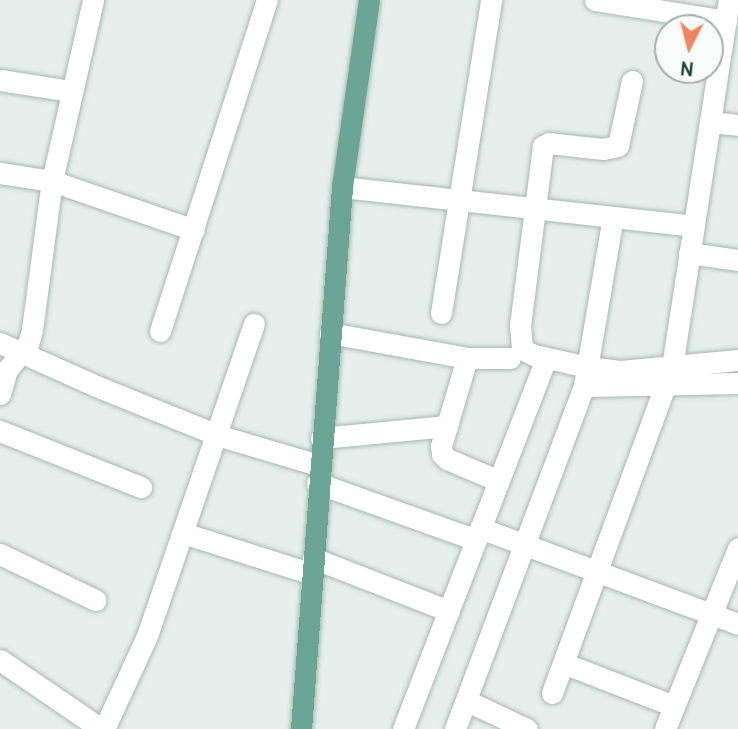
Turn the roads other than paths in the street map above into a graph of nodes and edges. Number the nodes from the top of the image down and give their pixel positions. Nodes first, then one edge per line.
1 (93, 0) edge
2 (267, 0) edge
3 (369, 0) edge
4 (491, 0) edge
5 (596, 0) edge
6 (649, 4) edge
7 (728, 10) edge
8 (0, 80) edge
9 (632, 81) dead end
10 (71, 91) junction
11 (710, 122) junction
12 (738, 125) edge
13 (0, 173) edge
14 (52, 181) junction
15 (342, 187) junction
16 (459, 200) junction
17 (536, 208) junction
18 (613, 217) junction
19 (694, 226) junction
20 (194, 230) junction
21 (689, 253) junction
22 (738, 260) edge
23 (441, 313) dead end
24 (254, 324) dead end
25 (159, 331) dead end
26 (330, 332) junction
27 (0, 342) edge
28 (22, 353) junction
29 (467, 358) junction
30 (510, 358) dead end
31 (546, 358) junction
32 (738, 360) edge
33 (669, 376) junction
34 (586, 377) junction
35 (738, 383) edge
36 (0, 394) edge
37 (447, 426) junction
38 (0, 430) edge
39 (217, 435) junction
40 (321, 438) junction
41 (318, 474) junction
42 (499, 481) junction
43 (141, 486) dead end
44 (183, 533) junction
45 (478, 534) junction
46 (524, 546) junction
47 (738, 548) edge
48 (0, 554) edge
49 (312, 566) junction
50 (596, 572) junction
51 (95, 600) dead end
52 (449, 611) junction
53 (712, 613) junction
54 (738, 624) edge
55 (0, 660) edge
56 (563, 663) junction
57 (552, 693) dead end
58 (467, 701) junction
59 (674, 706) junction
60 (103, 729) edge
61 (301, 729) edge
62 (403, 729) edge
63 (455, 729) edge
64 (527, 729) edge
65 (665, 729) edge

1 - 10 street
2 - 20 street
3 - 15 main road
4 - 16 street
5 - 6 street
6 - 7 street
7 - 11 street
8 - 10 street
9 - 17 street
10 - 14 street
11 - 12 street
11 - 19 street
13 - 14 street
14 - 20 street
14 - 28 street
15 - 16 street
15 - 26 main road
16 - 17 street
16 - 23 street
17 - 18 street
17 - 31 street
18 - 19 street
18 - 34 street
19 - 21 street
20 - 25 street
21 - 22 street
21 - 33 street
24 - 39 street
26 - 29 street
26 - 40 main road
27 - 28 street
28 - 36 street
28 - 39 street
29 - 30 street
29 - 37 street
31 - 34 street
31 - 42 street
32 - 33 street
33 - 34 street
33 - 35 street
33 - 50 street
34 - 46 street
37 - 40 street
37 - 42 street
38 - 43 street
39 - 41 street
39 - 44 street
40 - 41 main road
41 - 45 street
41 - 49 main road
42 - 45 street
44 - 49 street
44 - 60 street
45 - 46 street
45 - 52 street
46 - 50 street
46 - 58 street
47 - 53 street
48 - 51 street
49 - 52 street
49 - 61 main road
50 - 53 street
50 - 56 street
52 - 62 street
53 - 54 street
53 - 59 street
55 - 60 street
56 - 57 street
56 - 59 street
58 - 63 street
58 - 64 street
59 - 65 street

